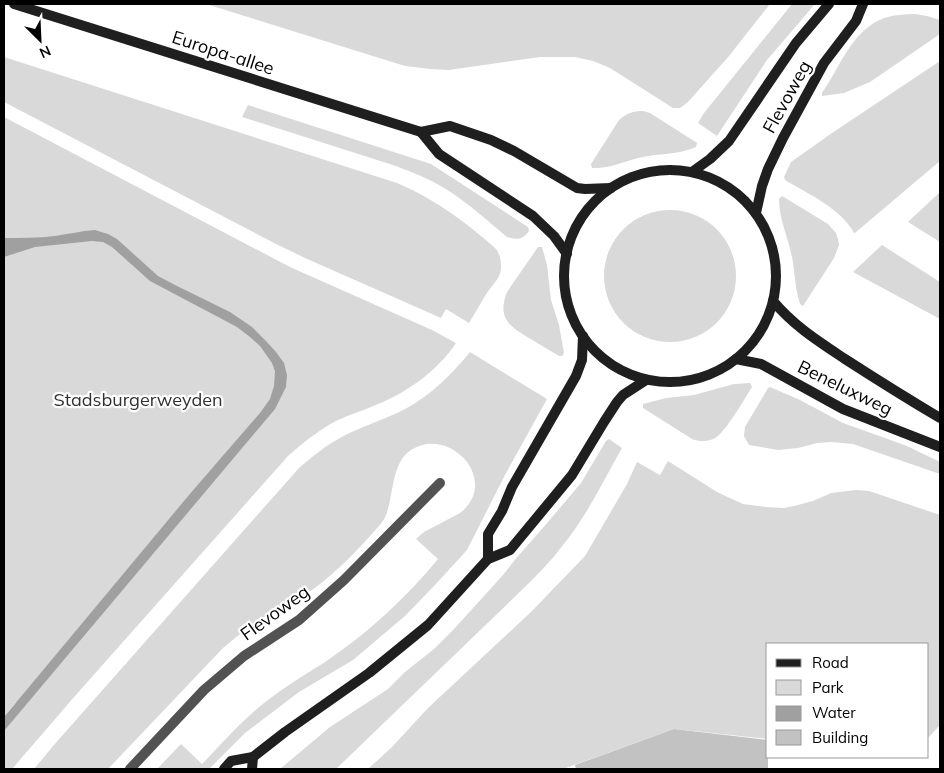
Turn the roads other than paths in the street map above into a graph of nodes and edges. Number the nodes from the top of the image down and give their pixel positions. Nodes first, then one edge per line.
1 (14, 4) edge
2 (829, 4) edge
3 (863, 4) edge
4 (421, 132) junction
5 (692, 172) junction
6 (611, 188) junction
7 (756, 213) junction
8 (567, 254) junction
9 (773, 301) junction
10 (583, 336) junction
11 (736, 359) junction
12 (646, 380) junction
13 (940, 418) edge
14 (940, 447) edge
15 (440, 483) dead end
16 (488, 559) junction
17 (253, 758) junction
18 (130, 769) edge
19 (224, 769) edge
20 (252, 769) edge

1 - 4 main road, Europa-allee
2 - 5 main road, Flevoweg
3 - 7 main road, Flevoweg
4 - 6 main road, Europa-allee
4 - 8 main road
5 - 6 main road
5 - 7 main road
6 - 8 main road
7 - 9 main road
8 - 10 main road
9 - 11 main road
9 - 13 main road, Beneluxweg
10 - 12 main road
10 - 16 main road
11 - 12 main road
11 - 14 main road, Beneluxweg
12 - 16 main road
15 - 18 street, Flevoweg
16 - 17 main road
17 - 19 main road
17 - 20 main road

